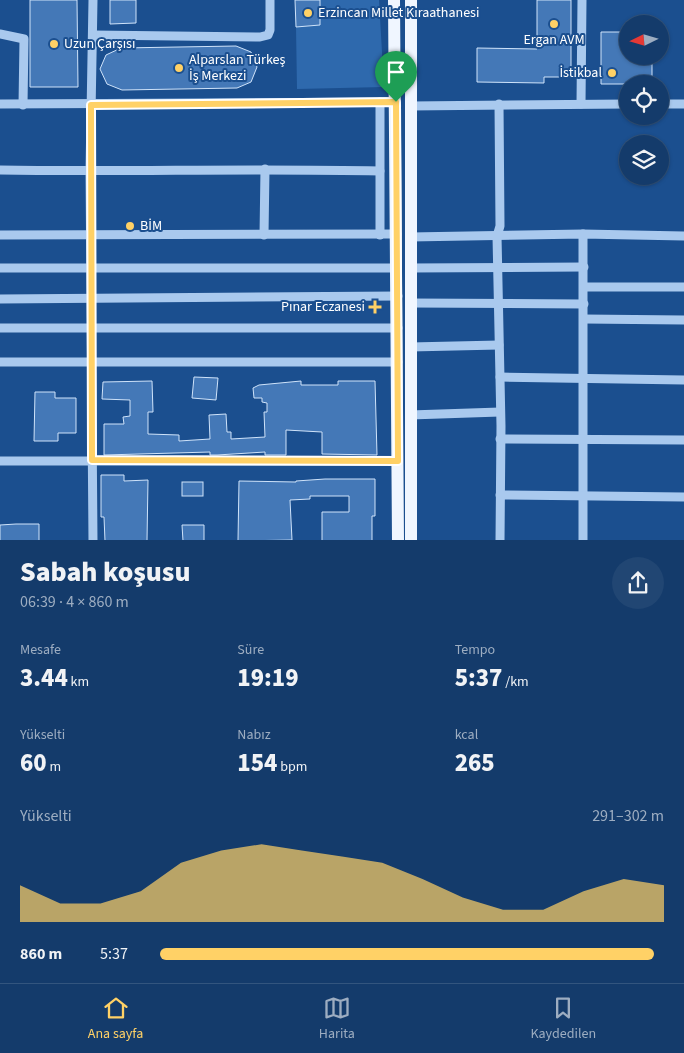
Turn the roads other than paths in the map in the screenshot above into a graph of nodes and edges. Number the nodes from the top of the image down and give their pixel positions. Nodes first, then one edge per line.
1 (93, 0) edge
2 (270, 0) edge
3 (394, 0) edge
4 (411, 0) edge
5 (582, 0) edge
6 (0, 34) edge
7 (93, 35) junction
8 (380, 102) junction
9 (396, 102) junction
10 (0, 104) edge
11 (23, 104) junction
12 (499, 104) junction
13 (581, 104) junction
14 (619, 104) edge
15 (669, 104) edge
16 (684, 104) edge
17 (91, 105) junction
18 (410, 106) junction
19 (265, 168) junction
20 (0, 170) edge
21 (380, 170) junction
22 (90, 172) junction
23 (380, 234) junction
24 (397, 234) junction
25 (583, 234) junction
26 (0, 235) edge
27 (91, 235) junction
28 (264, 235) junction
29 (497, 236) junction
30 (684, 236) edge
31 (410, 238) junction
32 (584, 267) junction
33 (0, 268) edge
34 (91, 268) junction
35 (404, 268) junction
36 (498, 268) junction
37 (584, 287) junction
38 (684, 287) edge
39 (398, 296) junction
40 (0, 299) edge
41 (92, 299) junction
42 (410, 303) junction
43 (498, 303) junction
44 (584, 304) junction
45 (584, 319) junction
46 (684, 320) edge
47 (0, 328) edge
48 (92, 328) junction
49 (398, 328) junction
50 (499, 345) junction
51 (410, 347) junction
52 (0, 362) edge
53 (92, 362) junction
54 (398, 362) junction
55 (500, 377) junction
56 (584, 377) junction
57 (684, 380) edge
58 (500, 412) junction
59 (410, 415) junction
60 (584, 438) junction
61 (500, 439) junction
62 (684, 440) edge
63 (92, 460) junction
64 (0, 461) edge
65 (398, 461) junction
66 (500, 495) junction
67 (584, 498) junction
68 (684, 498) edge
69 (93, 540) edge
70 (398, 540) edge
71 (411, 540) edge
72 (500, 540) edge
73 (583, 540) edge

1 - 7 street
2 - 7 street
3 - 9 main road
4 - 18 main road
5 - 13 street
6 - 11 street
7 - 17 street
8 - 9 street
8 - 17 street
8 - 21 street
9 - 24 main road
10 - 11 street
11 - 17 street
12 - 13 street
12 - 18 street
12 - 29 street
13 - 14 street
15 - 16 street
17 - 22 street
18 - 31 main road
19 - 21 street
19 - 22 street
19 - 28 street
20 - 22 street
21 - 23 street
22 - 27 street
23 - 24 street
23 - 28 street
24 - 35 main road
25 - 29 street
25 - 30 street
25 - 32 street
26 - 27 street
27 - 28 street
27 - 34 street
29 - 31 street
29 - 36 street
31 - 35 main road
32 - 36 street
32 - 37 street
33 - 34 street
34 - 35 street
34 - 41 street
35 - 36 street
35 - 39 main road
35 - 42 main road
36 - 43 street
37 - 38 street
37 - 44 street
39 - 41 street
39 - 49 main road
40 - 41 street
41 - 48 street
42 - 43 street
42 - 51 main road
43 - 44 street
43 - 50 street
44 - 45 street
45 - 46 street
45 - 56 street
47 - 48 street
48 - 49 street
48 - 53 street
49 - 54 main road
50 - 51 street
50 - 55 street
51 - 59 main road
52 - 53 street
53 - 54 street
53 - 63 street
54 - 65 main road
55 - 56 street
55 - 58 street
56 - 57 street
56 - 60 street
58 - 59 street
58 - 61 street
59 - 71 main road
60 - 61 street
60 - 62 street
60 - 67 street
61 - 66 street
63 - 64 street
63 - 65 street
63 - 69 street
65 - 70 main road
66 - 67 street
66 - 72 street
67 - 68 street
67 - 73 street

